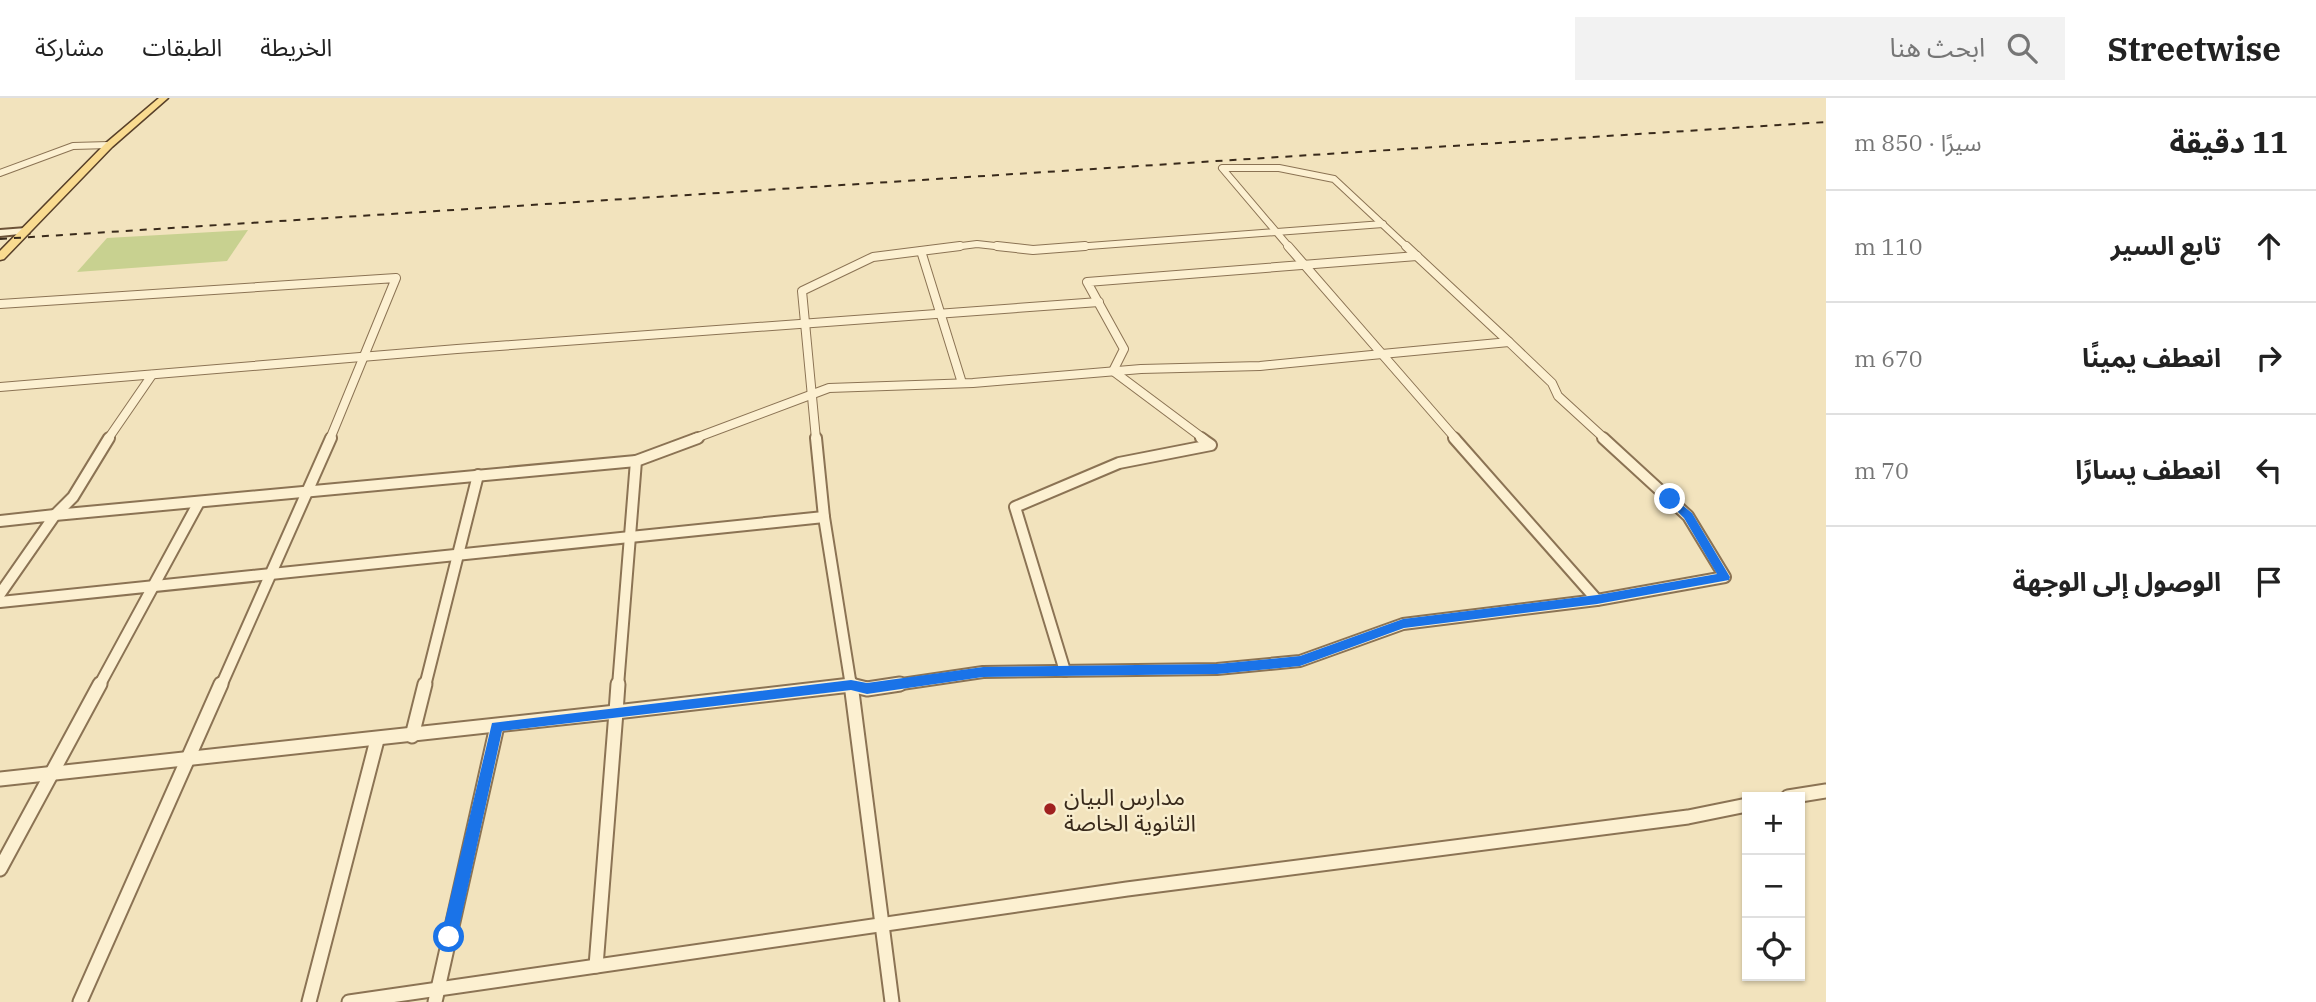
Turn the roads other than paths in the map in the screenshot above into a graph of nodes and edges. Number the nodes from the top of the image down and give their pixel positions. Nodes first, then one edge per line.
1 (164, 98) edge
2 (109, 145) junction
3 (0, 173) edge
4 (1383, 224) junction
5 (26, 231) junction
6 (1276, 232) junction
7 (0, 233) edge
8 (921, 251) junction
9 (1417, 256) junction
10 (0, 257) edge
11 (1305, 264) junction
12 (1099, 302) junction
13 (0, 304) edge
14 (941, 315) junction
15 (806, 325) junction
16 (1509, 342) junction
17 (1380, 353) junction
18 (365, 359) junction
19 (1112, 371) junction
20 (152, 375) junction
21 (962, 383) junction
22 (0, 387) edge
23 (812, 395) junction
24 (636, 461) junction
25 (478, 475) junction
26 (307, 492) junction
27 (199, 502) junction
28 (55, 515) junction
29 (824, 517) junction
30 (0, 521) edge
31 (628, 536) junction
32 (460, 555) junction
33 (270, 574) junction
34 (153, 586) junction
35 (0, 594) edge
36 (1597, 600) junction
37 (0, 602) edge
38 (1065, 671) junction
39 (851, 685) junction
40 (614, 713) junction
41 (497, 726) junction
42 (412, 736) junction
43 (377, 740) junction
44 (187, 760) junction
45 (52, 774) junction
46 (0, 779) edge
47 (1826, 791) edge
48 (1805, 794) edge
49 (1742, 806) edge
50 (0, 869) edge
51 (882, 924) junction
52 (596, 966) junction
53 (436, 996) edge
54 (80, 1002) edge
55 (309, 1002) edge
56 (349, 1002) edge
57 (892, 1002) edge

1 - 2 main road
2 - 3 street
2 - 5 main road
4 - 6 street
4 - 6 street
4 - 9 street
5 - 7 street
5 - 10 main road
6 - 8 street
6 - 11 street
8 - 14 street
8 - 15 street
9 - 11 street
9 - 16 street
11 - 12 street
11 - 17 street
12 - 14 street
12 - 19 street
13 - 18 street
14 - 15 street
14 - 21 street
15 - 18 street
15 - 23 street
16 - 17 street
16 - 36 street
17 - 19 street
17 - 36 street
18 - 20 street
18 - 26 street
19 - 21 street
19 - 38 street
20 - 22 street
20 - 28 street
21 - 23 street
23 - 24 street
23 - 29 street
24 - 25 street
24 - 31 street
25 - 26 street
25 - 32 street
26 - 27 street
26 - 33 street
27 - 28 street
27 - 34 street
28 - 30 street
28 - 35 street
29 - 31 street
29 - 39 street
31 - 32 street
31 - 40 street
32 - 33 street
32 - 42 street
33 - 34 street
33 - 44 street
34 - 37 street
34 - 45 street
36 - 38 street
38 - 39 street
39 - 40 street
39 - 51 street
40 - 41 street
40 - 52 street
41 - 42 street
41 - 53 street
42 - 43 street
43 - 44 street
43 - 55 street
44 - 45 street
44 - 54 street
45 - 46 street
45 - 50 street
47 - 48 street
49 - 51 street
51 - 52 street
51 - 57 street
52 - 53 street
53 - 56 street

